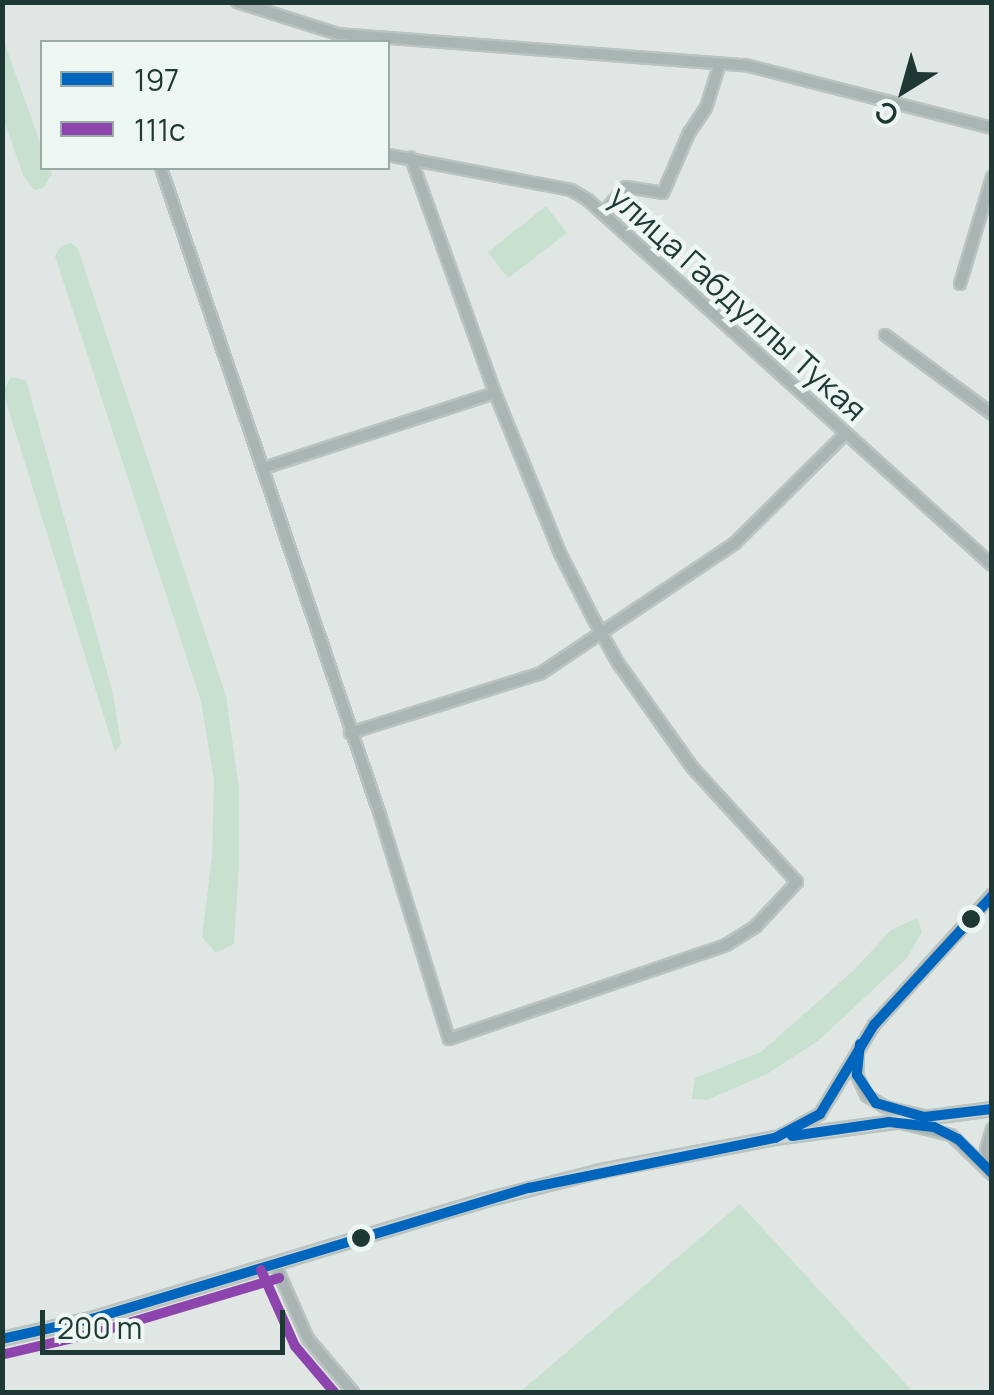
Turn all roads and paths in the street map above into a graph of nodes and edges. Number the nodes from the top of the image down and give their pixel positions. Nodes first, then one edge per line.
1 (237, 2) edge
2 (719, 66) junction
3 (992, 128) edge
4 (390, 155) edge
5 (411, 158) junction
6 (162, 170) edge
7 (992, 177) edge
8 (604, 212) junction
9 (960, 284) dead end
10 (885, 335) dead end
11 (495, 394) junction
12 (992, 414) edge
13 (845, 434) junction
14 (264, 468) junction
15 (992, 565) edge
16 (602, 634) junction
17 (350, 732) junction
18 (992, 894) edge
19 (859, 1046) junction
20 (992, 1108) edge
21 (924, 1116) junction
22 (890, 1122) junction
23 (992, 1129) edge
24 (775, 1138) junction
25 (992, 1173) edge
26 (275, 1264) junction
27 (2, 1339) edge
28 (354, 1392) edge

1 - 2 street
2 - 3 street
2 - 8 street
4 - 5 street, улица Габдуллы Тукая
5 - 8 street, улица Габдуллы Тукая
5 - 11 street
6 - 14 street
7 - 9 street
8 - 13 street, улица Габдуллы Тукая
10 - 12 street
11 - 14 street
11 - 16 street
13 - 15 street, улица Габдуллы Тукая
13 - 16 street
14 - 17 street
16 - 17 street
16 - 17 street
18 - 19 street
19 - 21 street
19 - 24 street
20 - 21 main road
21 - 22 main road
22 - 24 main road
22 - 25 street
23 - 25 street
24 - 26 main road
26 - 27 main road
26 - 28 street

